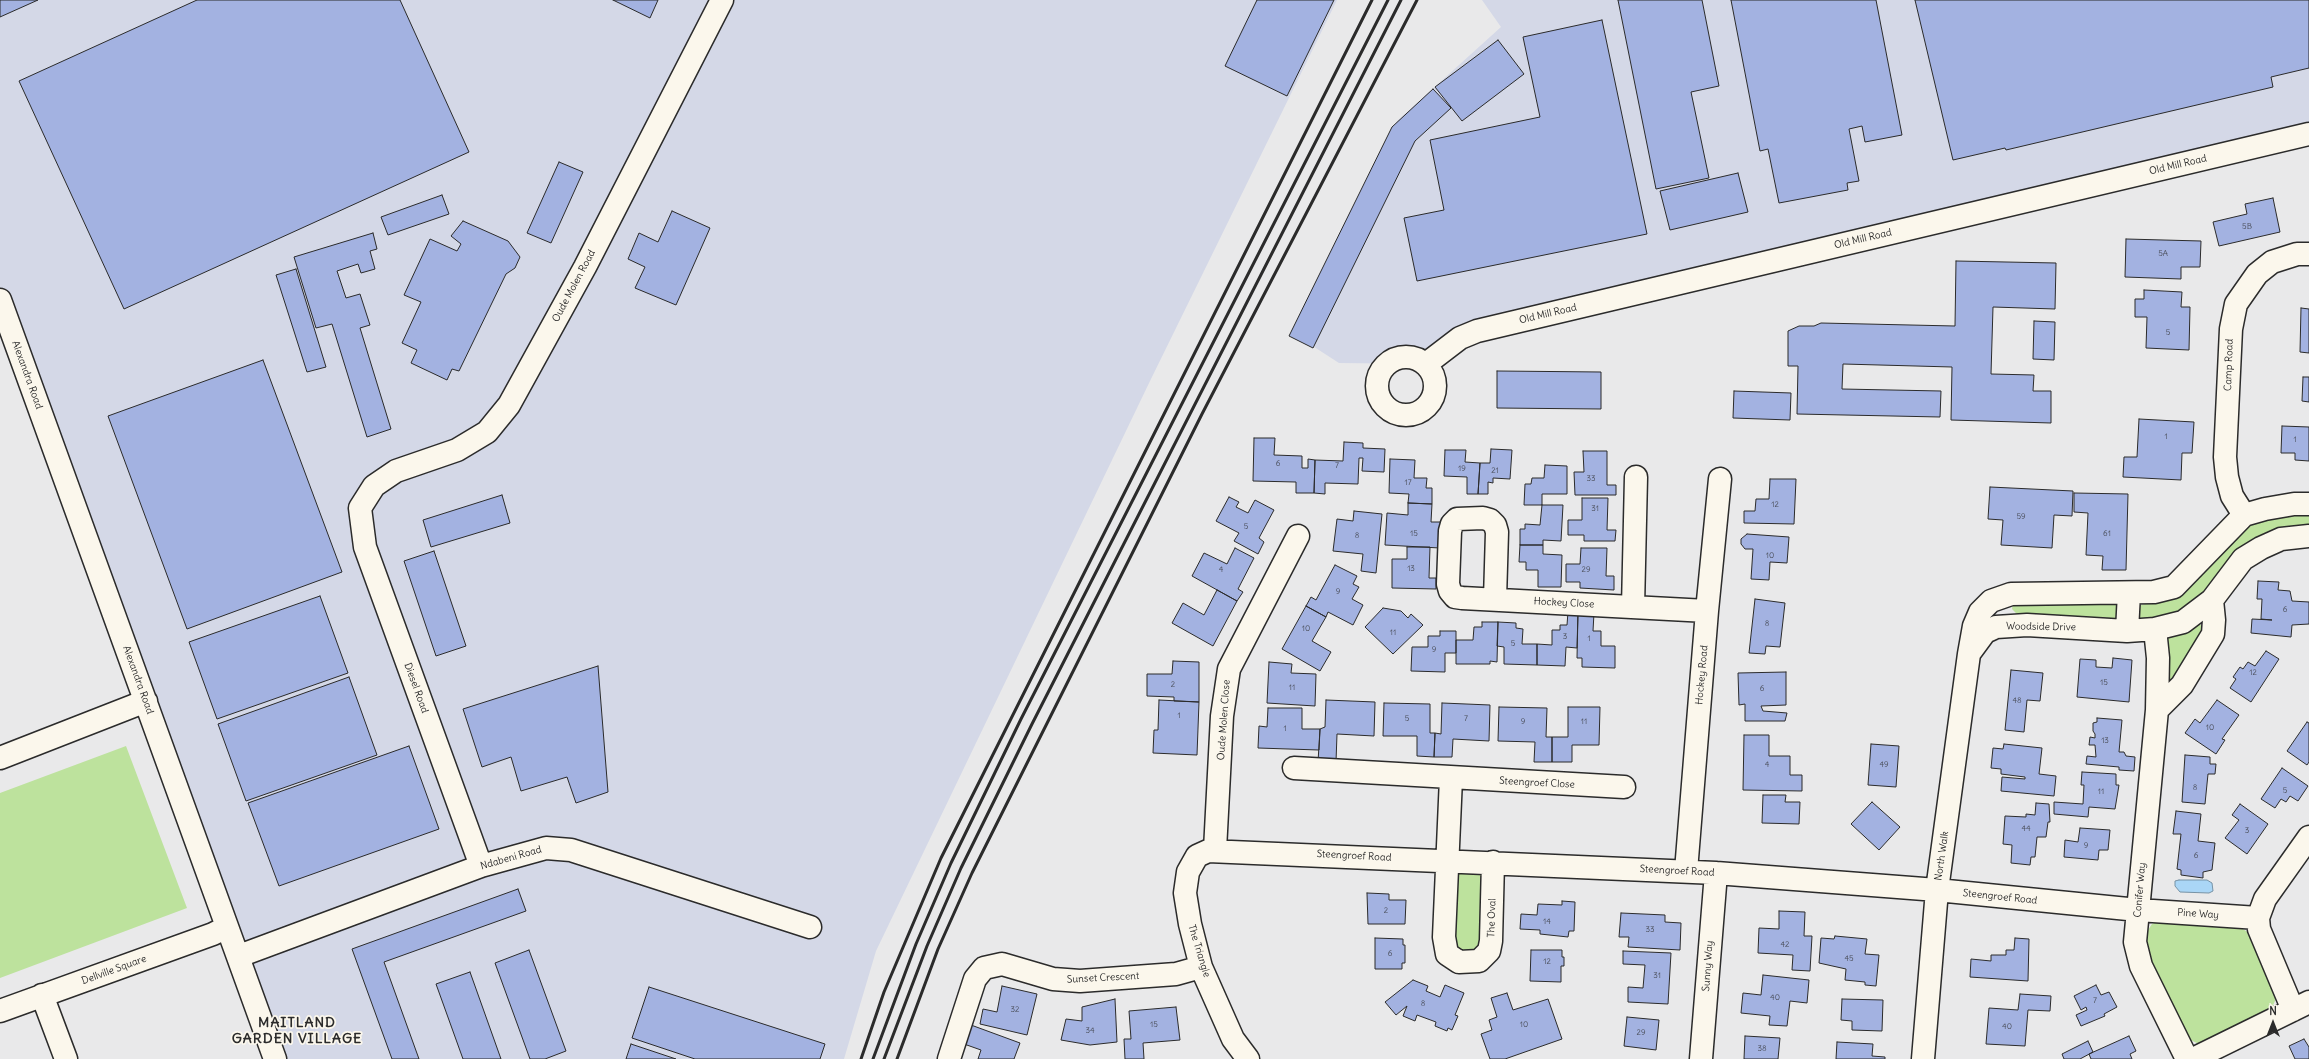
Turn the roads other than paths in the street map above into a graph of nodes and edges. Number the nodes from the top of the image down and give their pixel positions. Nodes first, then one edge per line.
1 (722, 0) edge
2 (2309, 134) edge
3 (2309, 254) edge
4 (0, 300) edge
5 (1426, 364) dead end
6 (1636, 477) dead end
7 (1720, 479) dead end
8 (2309, 504) edge
9 (360, 508) joint
10 (2244, 515) junction
11 (1298, 536) dead end
12 (2309, 536) edge
13 (2129, 593) junction
14 (1495, 599) dead end
15 (2212, 600) junction
16 (1633, 607) junction
17 (1707, 611) junction
18 (2155, 629) junction
19 (2127, 630) junction
20 (1969, 654) junction
21 (146, 701) junction
22 (2157, 710) junction
23 (0, 758) edge
24 (1294, 768) dead end
25 (1451, 778) junction
26 (1624, 787) dead end
27 (2309, 836) edge
28 (1215, 850) junction
29 (1447, 861) junction
30 (1494, 862) junction
31 (481, 866) junction
32 (1686, 871) junction
33 (1716, 873) junction
34 (1937, 890) junction
35 (2138, 910) junction
36 (2258, 918) junction
37 (227, 927) junction
38 (810, 927) dead end
39 (239, 956) junction
40 (1201, 967) junction
41 (42, 995) junction
42 (2301, 1006) edge
43 (0, 1011) edge
44 (66, 1059) edge
45 (275, 1059) edge
46 (949, 1059) edge
47 (1248, 1059) edge
48 (1701, 1059) edge
49 (1923, 1059) edge
50 (2187, 1059) edge
51 (2193, 1059) edge

1 - 9 street, Oude Molen Road
2 - 5 street, Old Mill Road
3 - 10 street, Camp Road
4 - 21 street, Alexandra Road
6 - 16 street
7 - 17 street, Hockey Road
8 - 10 street
9 - 31 street, Diesel Road
10 - 13 street
11 - 28 street, Oude Molen Close
12 - 15 street, Woodside Drive
13 - 19 street
13 - 20 street
14 - 16 street, Hockey Close
15 - 18 street, Woodside Drive
15 - 22 street
16 - 17 street, Hockey Close
17 - 32 street, Hockey Road
18 - 19 street, Woodside Drive
18 - 22 street, Conifer Way
19 - 20 street, Woodside Drive
20 - 34 street, North Walk
21 - 23 street
21 - 37 street, Alexandra Road
22 - 35 street, Conifer Way
24 - 25 street, Steengroef Close
25 - 26 street, Steengroef Close
25 - 29 street
27 - 36 street
28 - 29 street, Steengroef Road
28 - 40 street, The Triangle
29 - 30 street, Steengroef Road
29 - 30 street, The Oval
30 - 32 street, Steengroef Road
31 - 38 street, Ndabeni Road
31 - 39 street, Ndabeni Road
32 - 33 street, Steengroef Road
33 - 34 street, Steengroef Road
33 - 48 street, Sunny Way
34 - 35 street, Steengroef Road
34 - 49 street, North Walk
35 - 36 street, Pine Way
35 - 50 street, Conifer Way
36 - 42 street
37 - 39 street, Alexandra Road
37 - 41 street, Dellville Square
39 - 45 street, Alexandra Road
40 - 46 street, Sunset Crescent
40 - 47 street, The Triangle
41 - 43 street, Dellville Square
41 - 44 street
42 - 51 street

